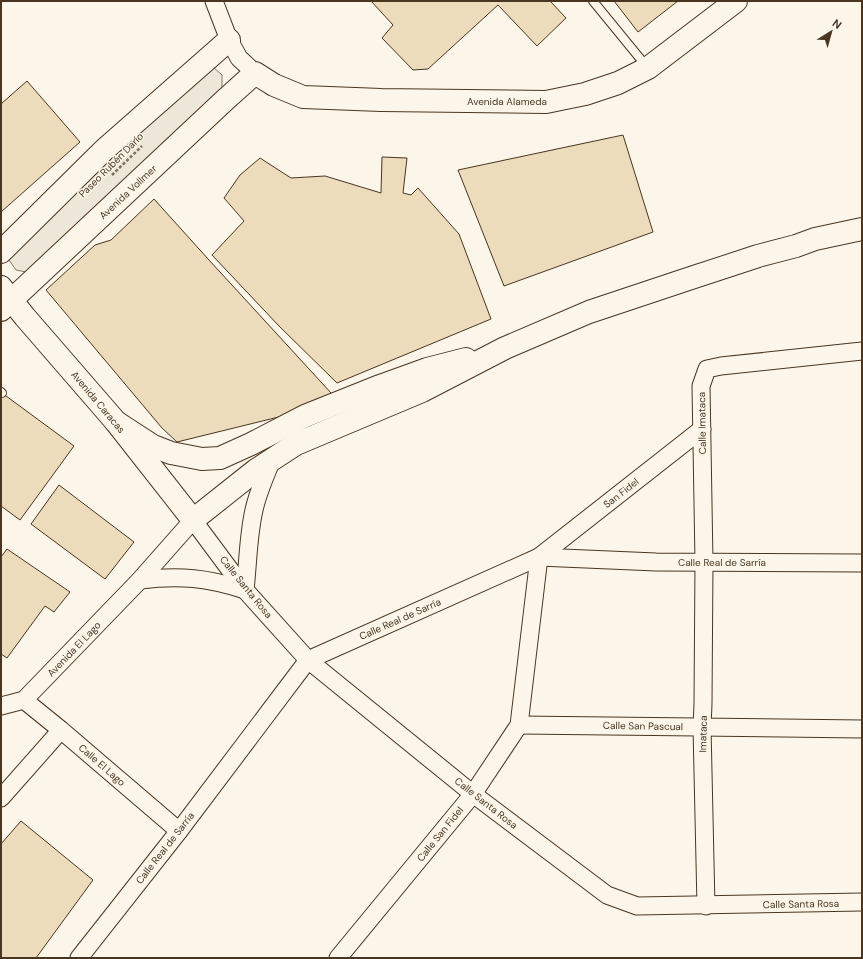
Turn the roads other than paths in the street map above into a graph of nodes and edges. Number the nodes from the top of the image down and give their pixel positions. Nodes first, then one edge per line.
1 (214, 1) edge
2 (593, 1) edge
3 (736, 1) edge
4 (229, 40) junction
5 (648, 68) junction
6 (255, 73) junction
7 (862, 229) edge
8 (1, 252) edge
9 (5, 299) edge
10 (505, 348) junction
11 (862, 351) edge
12 (116, 422) junction
13 (702, 429) junction
14 (272, 460) junction
15 (193, 520) junction
16 (539, 557) junction
17 (704, 562) junction
18 (862, 563) edge
19 (140, 580) junction
20 (245, 590) junction
21 (308, 660) junction
22 (24, 700) junction
23 (1, 706) edge
24 (519, 725) junction
25 (702, 727) junction
26 (862, 729) edge
27 (61, 730) junction
28 (473, 794) junction
29 (1, 798) edge
30 (179, 831) junction
31 (862, 902) edge
32 (706, 906) junction
33 (79, 958) edge
34 (338, 958) edge

1 - 4 street
2 - 5 lane
3 - 5 main road, Avenida Alameda
4 - 6 street
4 - 8 main road
5 - 6 main road, Avenida Alameda
6 - 9 main road, Avenida Vollmer
7 - 10 main road
9 - 12 main road, Avenida Caracas
10 - 12 main road
10 - 14 main road
11 - 13 street, Calle Imataca
12 - 15 main road, Avenida Caracas
13 - 16 street, San Fidel
13 - 17 street, Calle Imataca
14 - 15 main road
14 - 20 street
15 - 19 street, Avenida El Lago
15 - 20 street, Calle Santa Rosa
16 - 17 street, Calle Real de Sarría
16 - 21 street, Calle Real de Sarría
16 - 24 street, Calle San Fidel
17 - 18 street, Calle Real de Sarría
17 - 25 street, Imataca
19 - 20 street
19 - 22 street, Avenida El Lago
20 - 21 street, Calle Santa Rosa
21 - 28 street, Calle Santa Rosa
21 - 30 street, Calle Real de Sarría
22 - 23 street
22 - 27 street, Calle El Lago
24 - 25 street, Calle San Pascual
24 - 28 street, Calle San Fidel
25 - 26 street, Calle San Pascual
25 - 32 street, Imataca
27 - 29 street
27 - 30 street, Calle El Lago
28 - 32 street, Calle Santa Rosa
28 - 34 street, Calle San Fidel
30 - 33 street, Calle Real de Sarría
31 - 32 street, Calle Santa Rosa

